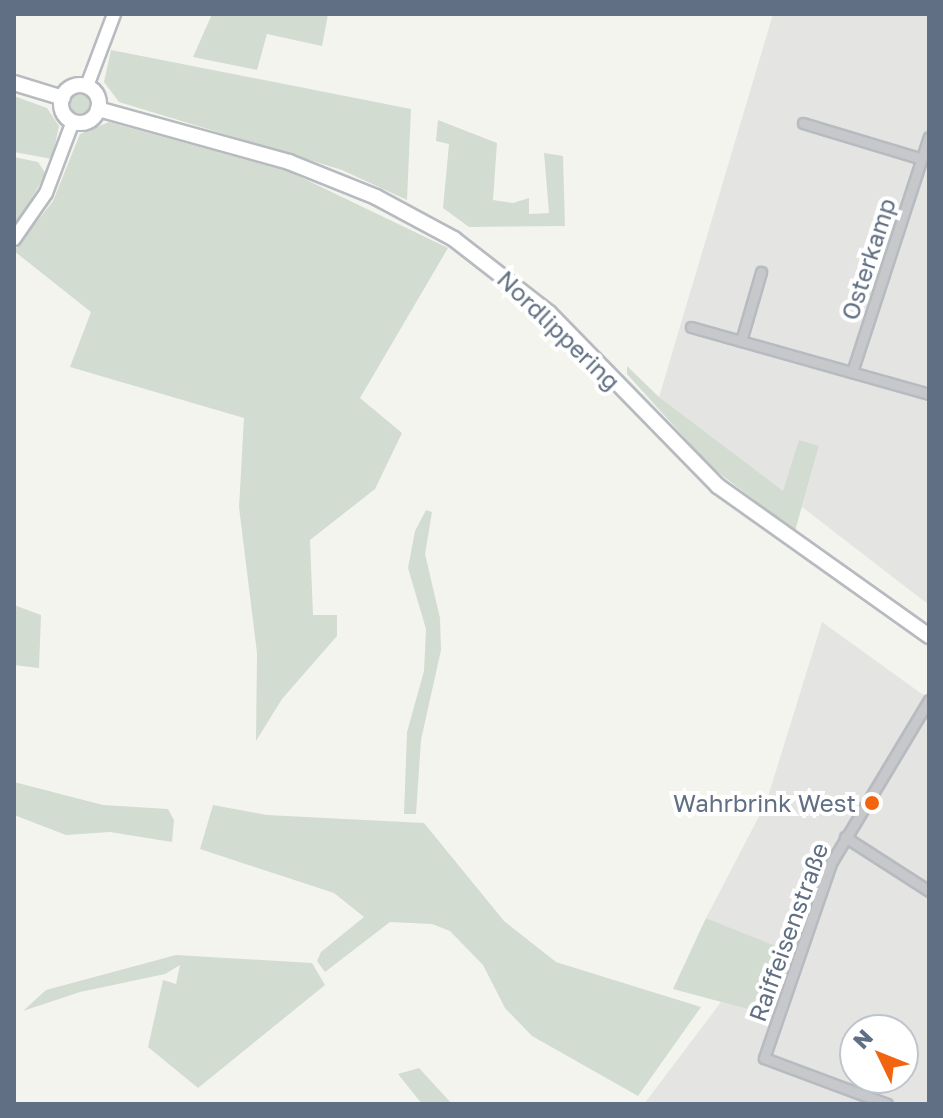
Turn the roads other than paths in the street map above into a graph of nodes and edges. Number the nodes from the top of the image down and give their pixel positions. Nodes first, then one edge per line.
1 (114, 14) edge
2 (14, 83) edge
3 (87, 86) junction
4 (63, 98) junction
5 (98, 109) junction
6 (73, 121) junction
7 (803, 123) dead end
8 (929, 137) edge
9 (922, 159) junction
10 (14, 239) edge
11 (761, 272) dead end
12 (691, 327) dead end
13 (741, 341) junction
14 (852, 372) junction
15 (929, 394) edge
16 (926, 636) edge
17 (929, 700) edge
18 (845, 837) junction
19 (929, 891) edge
20 (887, 1104) edge

1 - 3 street
2 - 4 main road
3 - 4 main road
3 - 5 main road
4 - 6 main road
5 - 6 main road
5 - 16 main road, Nordlippering
6 - 10 street
7 - 9 street
8 - 9 street, Osterkamp
9 - 14 street, Osterkamp
11 - 13 street
12 - 13 street
13 - 14 street
14 - 15 street
17 - 18 street, Raiffeisenstraße
18 - 19 street
18 - 20 street, Raiffeisenstraße

